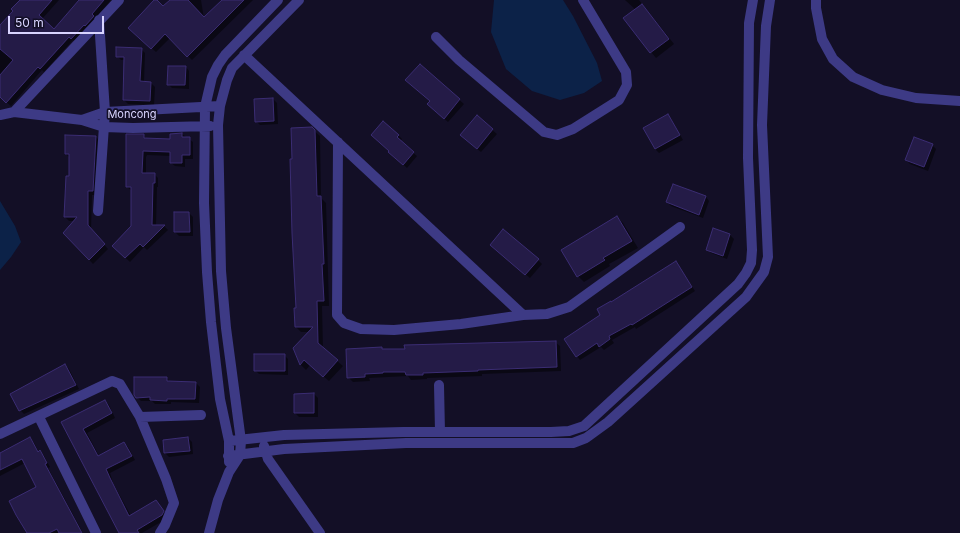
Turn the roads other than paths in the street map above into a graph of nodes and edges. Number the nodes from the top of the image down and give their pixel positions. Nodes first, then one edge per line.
1 (118, 0) edge
2 (278, 0) edge
3 (299, 0) edge
4 (583, 0) edge
5 (753, 0) edge
6 (770, 0) edge
7 (816, 0) edge
8 (99, 20) junction
9 (436, 36) dead end
10 (244, 54) junction
11 (960, 101) edge
12 (220, 106) junction
13 (205, 107) junction
14 (14, 112) junction
15 (105, 112) junction
16 (0, 115) edge
17 (82, 120) junction
18 (218, 125) junction
19 (204, 126) junction
20 (104, 128) junction
21 (338, 142) junction
22 (98, 211) dead end
23 (680, 227) dead end
24 (523, 315) junction
25 (438, 385) dead end
26 (201, 415) dead end
27 (39, 417) junction
28 (140, 417) junction
29 (440, 432) junction
30 (0, 434) edge
31 (261, 438) junction
32 (229, 441) junction
33 (240, 441) junction
34 (265, 452) junction
35 (240, 454) junction
36 (228, 456) junction
37 (229, 472) junction
38 (96, 533) edge
39 (160, 533) edge
40 (209, 533) edge
41 (320, 533) edge

1 - 8 street
2 - 13 street
3 - 10 street
4 - 9 street
5 - 29 street
6 - 34 street
7 - 11 street
8 - 14 street
8 - 15 street
10 - 12 street
10 - 21 street
12 - 13 street
12 - 18 street
13 - 15 street
13 - 19 street
14 - 16 street, Moncong
14 - 17 street, Moncong
15 - 17 street
15 - 20 street
17 - 20 street, Moncong
18 - 19 street, Moncong
18 - 33 street
19 - 20 street, Moncong
19 - 32 street
20 - 22 street
21 - 24 street
21 - 24 street
23 - 24 street
25 - 29 street
26 - 28 street
27 - 28 street
27 - 30 street
27 - 38 street
28 - 39 street
29 - 31 street
31 - 33 street
31 - 34 street
32 - 33 street
32 - 36 street
33 - 35 street
34 - 35 street
34 - 41 street
35 - 36 street
35 - 37 street
36 - 37 street
37 - 40 street

